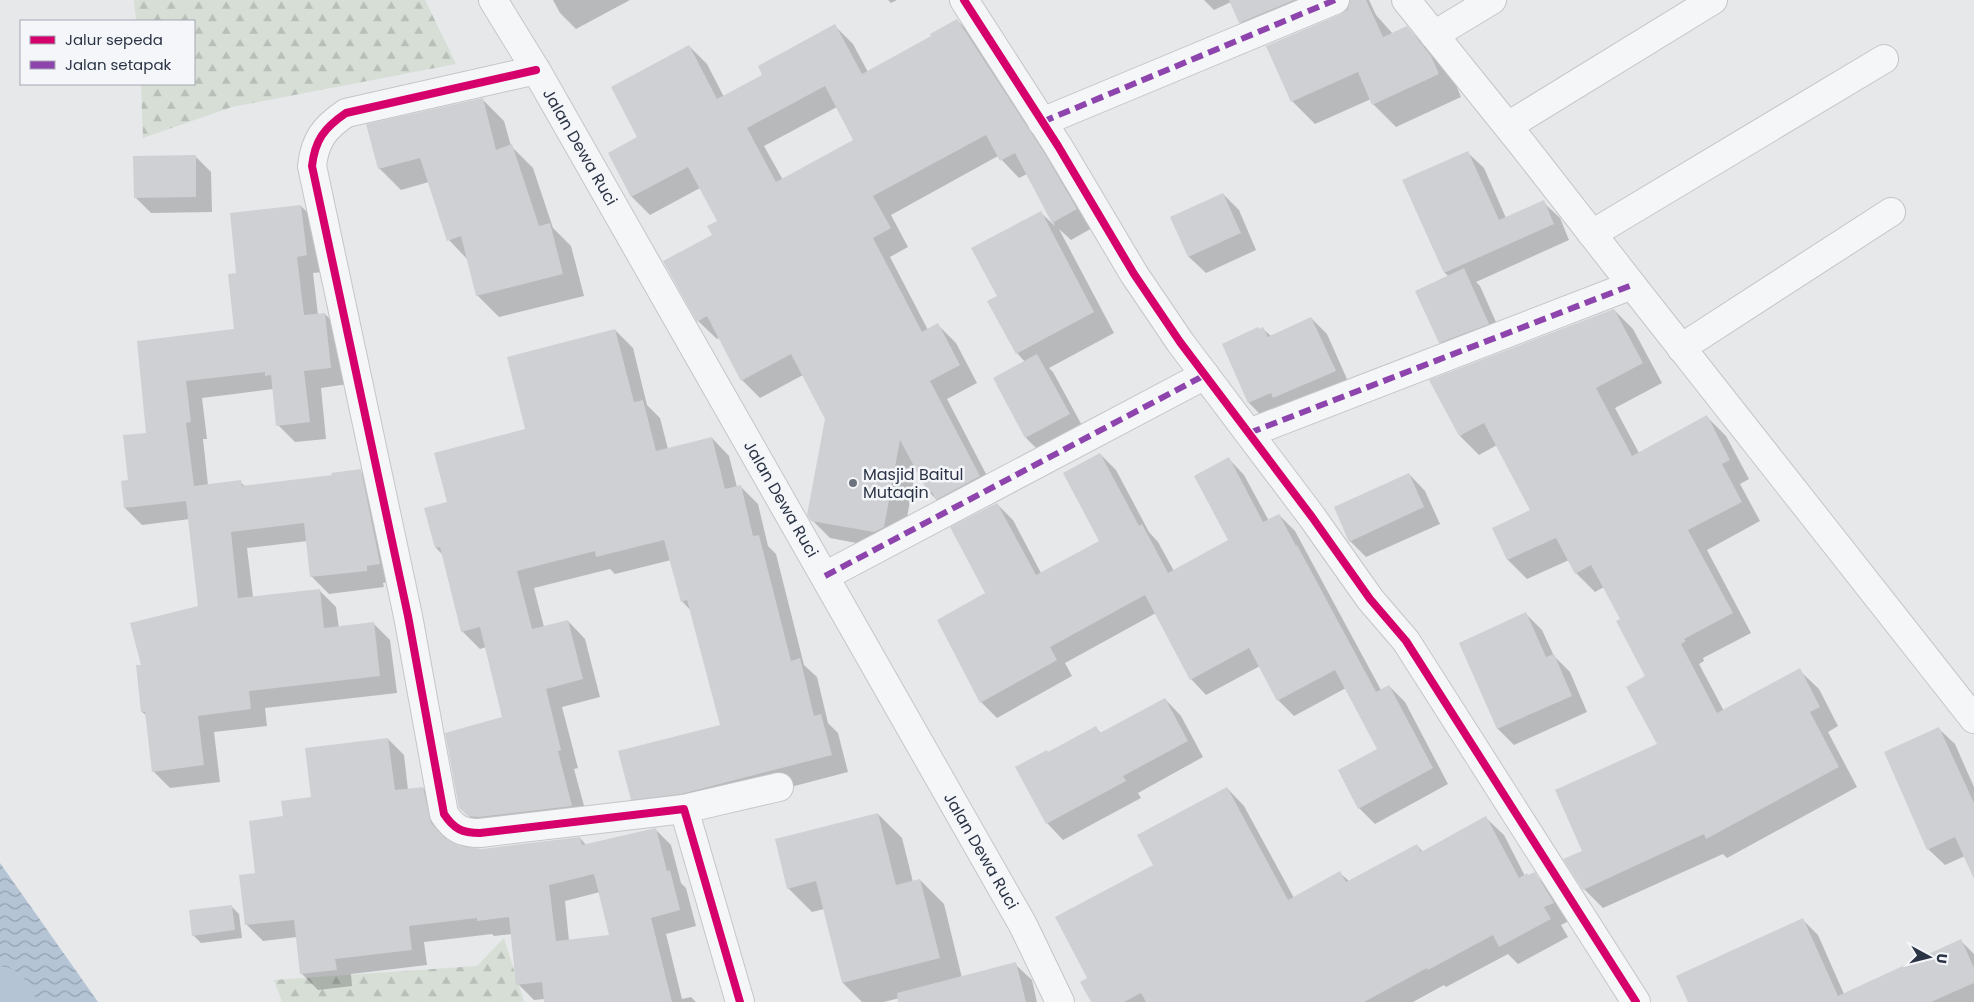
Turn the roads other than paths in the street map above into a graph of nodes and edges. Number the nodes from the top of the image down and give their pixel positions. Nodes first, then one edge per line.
1 (492, 0) edge
2 (964, 0) edge
3 (1335, 0) edge
4 (1406, 0) edge
5 (1492, 0) edge
6 (1713, 0) edge
7 (1434, 35) junction
8 (1884, 59) dead end
9 (536, 70) junction
10 (1042, 122) junction
11 (1508, 126) junction
12 (1891, 212) dead end
13 (1592, 234) junction
14 (1632, 285) junction
15 (1681, 348) junction
16 (1205, 375) junction
17 (1249, 433) junction
18 (825, 576) junction
19 (1974, 719) edge
20 (779, 786) dead end
21 (684, 809) junction
22 (740, 1002) edge
23 (1060, 1002) edge
24 (1636, 1002) edge

1 - 9 street, Jalan Dewa Ruci
2 - 10 street
3 - 10 street
4 - 7 street
5 - 7 street
6 - 11 street
7 - 11 street
8 - 13 street
9 - 18 street, Jalan Dewa Ruci
9 - 21 street
10 - 16 street
11 - 13 street
12 - 15 street
13 - 14 street
14 - 15 street
14 - 17 street
15 - 19 street
16 - 17 street
16 - 18 street
17 - 24 street
18 - 23 street, Jalan Dewa Ruci
20 - 21 street
21 - 22 street

